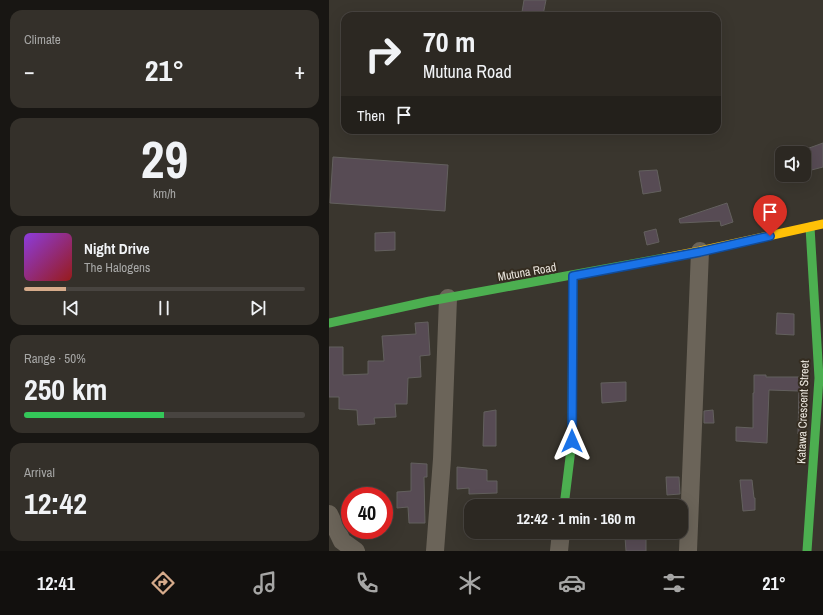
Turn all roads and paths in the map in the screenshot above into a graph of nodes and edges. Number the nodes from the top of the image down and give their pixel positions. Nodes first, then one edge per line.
1 (823, 224) edge
2 (810, 227) junction
3 (700, 252) junction
4 (573, 276) junction
5 (448, 298) junction
6 (329, 323) edge
7 (565, 499) edge
8 (329, 514) edge
9 (560, 539) edge
10 (356, 551) edge
11 (435, 551) edge
12 (559, 551) edge
13 (688, 551) edge
14 (807, 551) edge

1 - 2 street, Mutuna Road
2 - 3 street, Mutuna Road
2 - 14 street, Katawa Crescent Street
3 - 4 street, Mutuna Road
3 - 13 street
4 - 5 street, Mutuna Road
4 - 7 street
5 - 6 street, Mutuna Road
5 - 11 street
8 - 10 street
9 - 12 street

